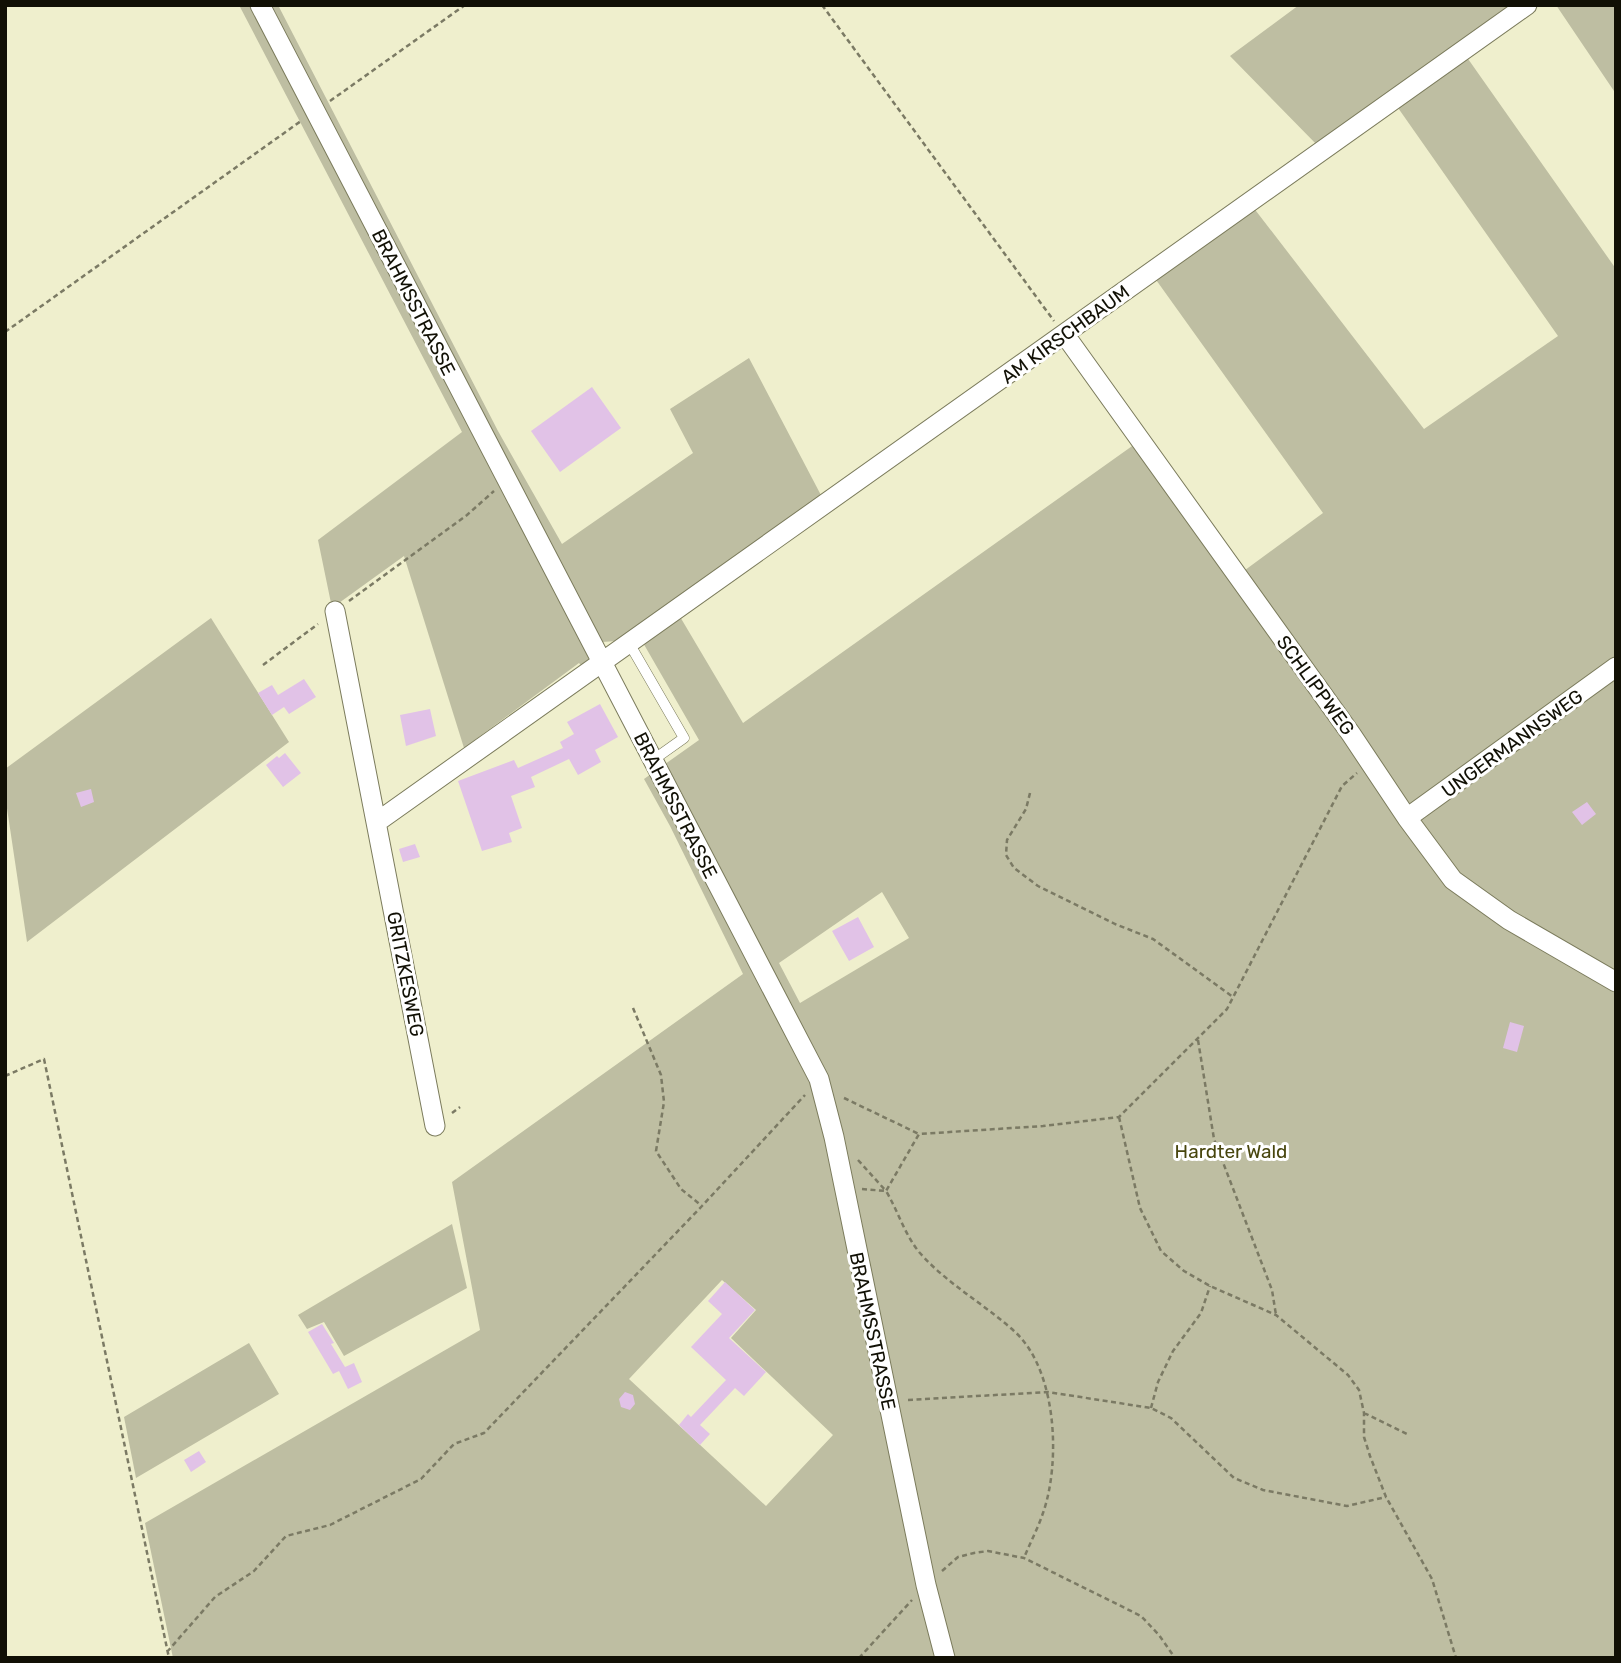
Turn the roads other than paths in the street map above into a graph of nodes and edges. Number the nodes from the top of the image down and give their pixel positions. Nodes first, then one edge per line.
1 (260, 5) edge
2 (1527, 5) edge
3 (1065, 335) junction
4 (335, 611) road end
5 (628, 643) junction
6 (602, 662) junction
7 (1616, 667) edge
8 (653, 760) junction
9 (1407, 818) junction
10 (377, 822) junction
11 (1616, 982) edge
12 (435, 1126) dead end
13 (945, 1658) edge

1 - 6 street, BRAHMSSTRASSE
2 - 3 street, AM KIRSCHBAUM
3 - 5 street, AM KIRSCHBAUM
3 - 9 street, SCHLIPPWEG
4 - 10 street, GRITZKESWEG
5 - 6 street, AM KIRSCHBAUM
5 - 8 lane
6 - 8 street, BRAHMSSTRASSE
6 - 10 street
7 - 9 street, UNGERMANNSWEG
8 - 13 street, BRAHMSSTRASSE
9 - 11 street, SCHLIPPWEG
10 - 12 street, GRITZKESWEG

